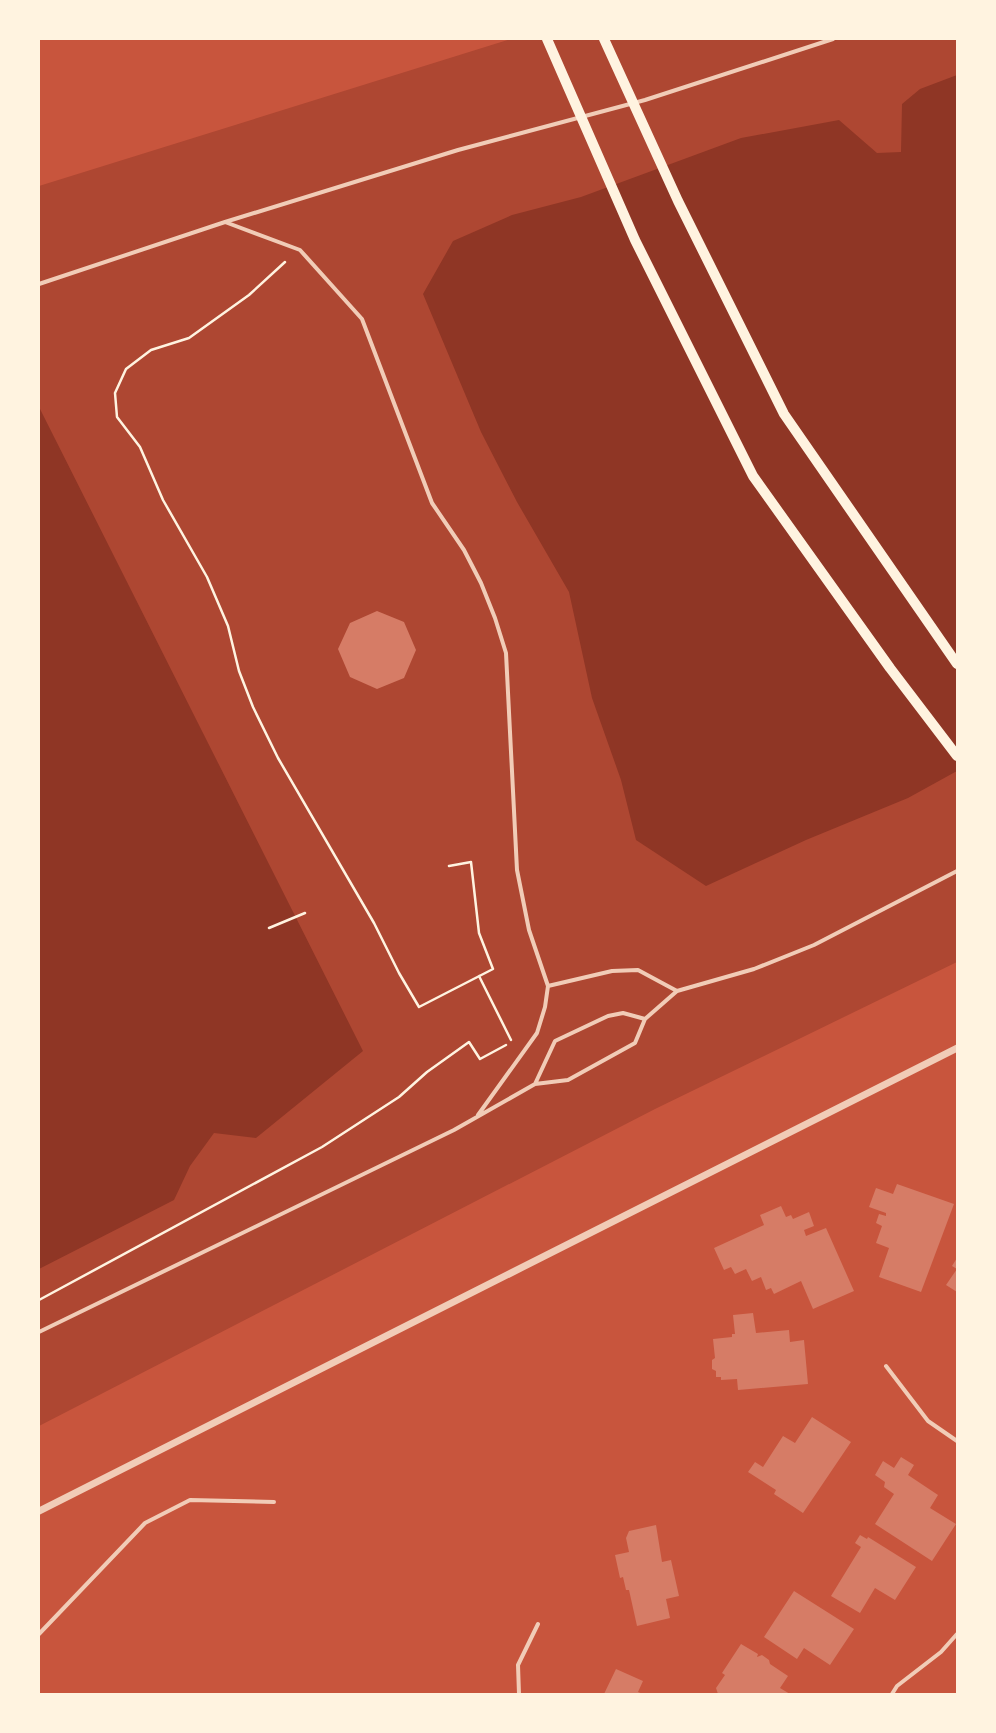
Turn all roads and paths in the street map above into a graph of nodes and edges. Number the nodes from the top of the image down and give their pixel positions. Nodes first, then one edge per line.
1 (547, 39) edge
2 (604, 39) edge
3 (833, 39) edge
4 (225, 222) junction
5 (285, 261) dead end
6 (39, 284) edge
7 (957, 664) edge
8 (957, 756) edge
9 (449, 866) dead end
10 (957, 871) edge
11 (305, 913) dead end
12 (269, 928) dead end
13 (479, 976) junction
14 (548, 986) junction
15 (677, 991) junction
16 (645, 1019) junction
17 (957, 1048) edge
18 (535, 1084) junction
19 (477, 1117) junction
20 (39, 1300) edge
21 (39, 1332) edge
22 (886, 1366) dead end
23 (957, 1441) edge
24 (274, 1502) dead end
25 (39, 1511) edge
26 (538, 1624) dead end
27 (39, 1634) edge
28 (957, 1634) edge
29 (519, 1694) edge
30 (892, 1694) edge

1 - 8 main road
2 - 7 main road
3 - 4 street
4 - 6 street
4 - 14 street
5 - 13 path
9 - 13 path
10 - 15 street
11 - 12 path
13 - 20 path
14 - 15 street
14 - 19 street
15 - 16 street
16 - 18 street
16 - 18 street
17 - 25 street
18 - 19 street
19 - 21 street
22 - 23 street
24 - 27 street
26 - 29 street
28 - 30 street

